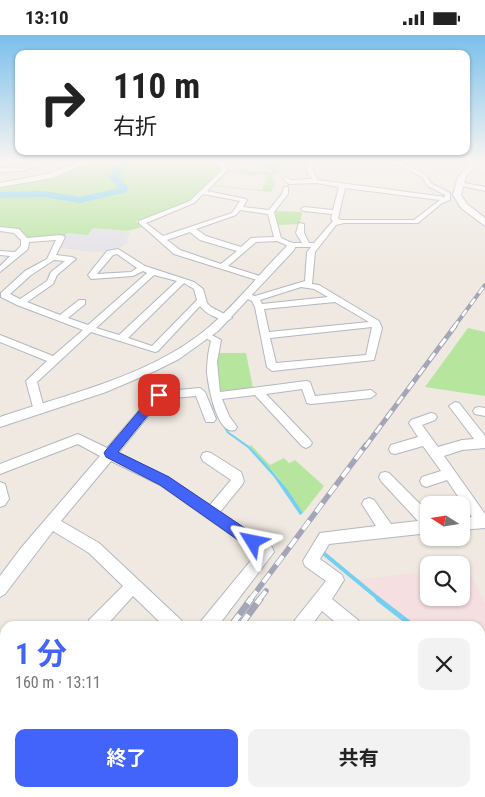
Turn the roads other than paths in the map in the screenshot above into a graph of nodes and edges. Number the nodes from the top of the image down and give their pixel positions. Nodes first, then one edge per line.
1 (451, 196) edge
2 (197, 197) edge
3 (226, 197) edge
4 (283, 197) edge
5 (340, 197) edge
6 (450, 197) edge
7 (238, 208) junction
8 (304, 209) dead end
9 (271, 212) junction
10 (336, 212) junction
11 (337, 221) junction
12 (485, 223) edge
13 (301, 224) dead end
14 (0, 229) edge
15 (191, 229) junction
16 (162, 239) junction
17 (278, 239) junction
18 (25, 240) junction
19 (306, 244) junction
20 (291, 245) junction
21 (315, 245) junction
22 (242, 250) junction
23 (0, 253) edge
24 (17, 255) junction
25 (52, 257) junction
26 (142, 267) junction
27 (222, 267) junction
28 (0, 270) edge
29 (153, 272) junction
30 (260, 279) junction
31 (182, 281) junction
32 (300, 285) junction
33 (337, 299) junction
34 (202, 301) junction
35 (253, 301) junction
36 (82, 302) dead end
37 (20, 303) junction
38 (62, 318) junction
39 (227, 318) junction
40 (375, 324) junction
41 (90, 328) junction
42 (206, 335) junction
43 (265, 335) junction
44 (0, 338) edge
45 (121, 339) junction
46 (54, 360) junction
47 (257, 391) junction
48 (200, 392) junction
49 (215, 393) junction
50 (371, 393) dead end
51 (456, 406) dead end
52 (38, 408) junction
53 (431, 417) dead end
54 (210, 419) dead end
55 (0, 422) edge
56 (231, 427) dead end
57 (426, 439) junction
58 (306, 443) dead end
59 (395, 449) dead end
60 (110, 453) junction
61 (436, 453) junction
62 (207, 457) dead end
63 (0, 469) edge
64 (450, 474) junction
65 (385, 477) dead end
66 (426, 481) dead end
67 (0, 488) edge
68 (0, 501) edge
69 (369, 504) dead end
70 (211, 513) junction
71 (420, 514) edge
72 (484, 522) edge
73 (51, 523) junction
74 (470, 523) edge
75 (420, 525) edge
76 (386, 531) junction
77 (133, 586) junction
78 (0, 589) edge
79 (321, 600) junction
80 (100, 621) edge
81 (170, 621) edge
82 (212, 621) edge
83 (305, 621) edge
84 (346, 621) edge

1 - 12 main road
2 - 16 street
3 - 7 street
4 - 9 street
5 - 10 street
6 - 11 street
7 - 9 street
7 - 15 street
8 - 10 street
9 - 17 street
10 - 11 street
11 - 21 street
13 - 19 street
14 - 18 street
15 - 16 street
15 - 22 street
16 - 27 street
17 - 20 street
17 - 22 street
18 - 24 street
18 - 25 street
19 - 20 street
19 - 21 street
20 - 30 street
21 - 32 street
22 - 27 street
23 - 24 street
24 - 28 street
25 - 37 street
25 - 37 street
26 - 26 street
26 - 29 street
27 - 30 street
29 - 31 street
29 - 41 street
30 - 35 street
31 - 34 street
31 - 45 street
32 - 33 street
32 - 35 street
33 - 35 street
33 - 40 street
34 - 39 street
34 - 45 street
35 - 39 street
35 - 43 street
36 - 38 street
37 - 38 street
38 - 41 street
39 - 42 street
40 - 43 street
40 - 43 street
41 - 45 street
41 - 46 street
42 - 49 street
42 - 52 street
44 - 46 street
46 - 52 street
47 - 49 street
47 - 50 street
47 - 58 street
48 - 49 street
48 - 54 street
48 - 60 street
49 - 56 street
51 - 61 street
52 - 55 street
53 - 57 street
57 - 59 street
57 - 61 street
60 - 63 street
60 - 70 street
60 - 73 street
61 - 64 street
62 - 70 street
64 - 66 street
64 - 72 street
65 - 71 street
67 - 68 street
69 - 76 street
70 - 82 street
72 - 74 street
73 - 77 street
73 - 78 street
75 - 76 street
76 - 79 street
77 - 80 street
77 - 81 street
79 - 83 street
79 - 84 street

